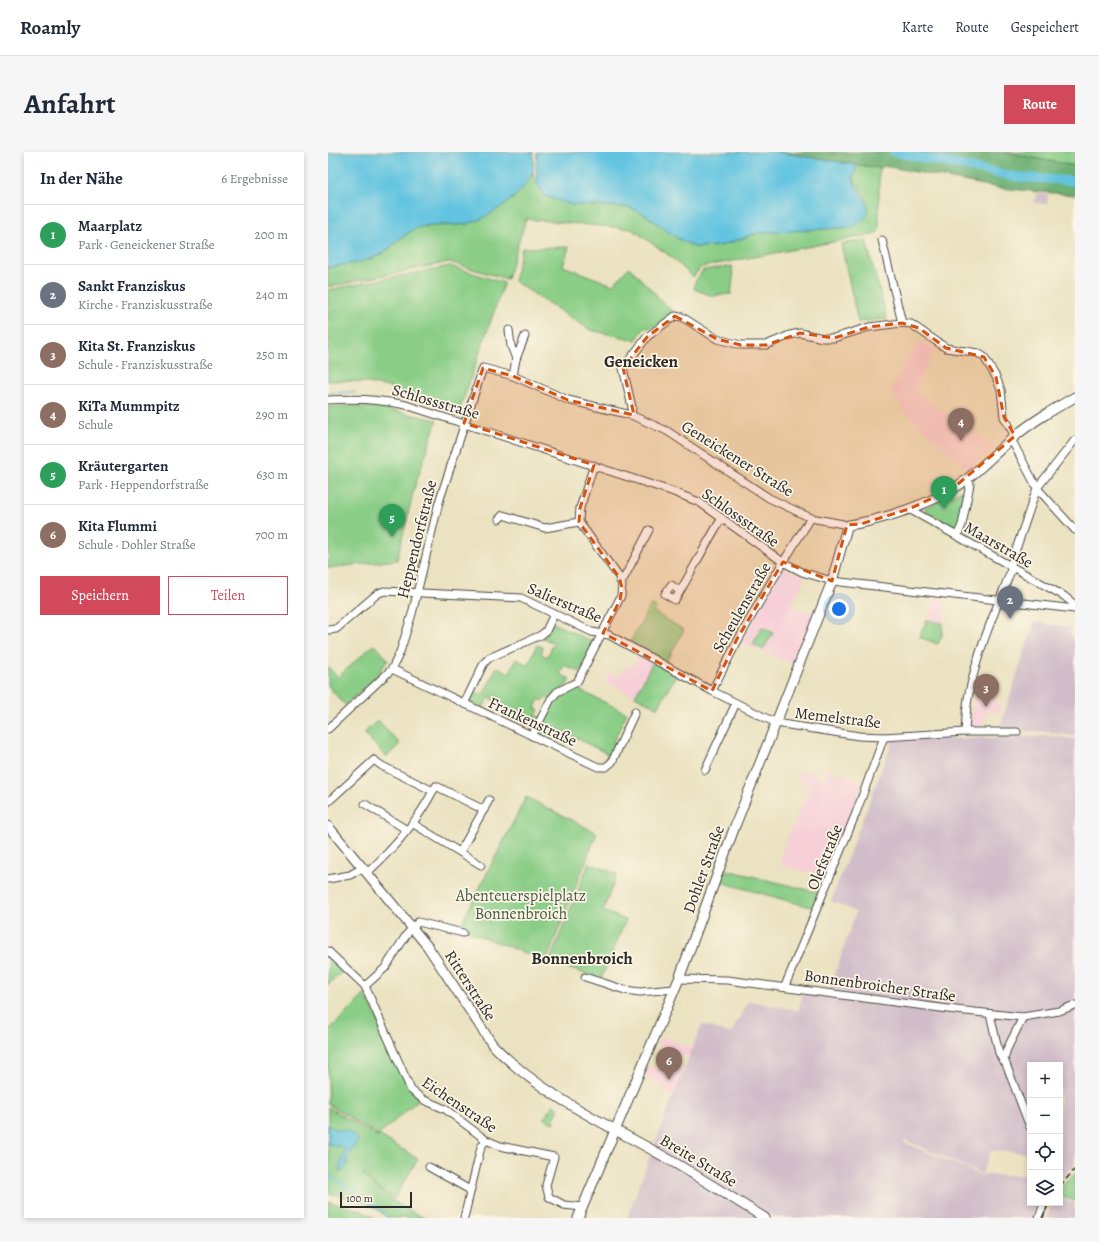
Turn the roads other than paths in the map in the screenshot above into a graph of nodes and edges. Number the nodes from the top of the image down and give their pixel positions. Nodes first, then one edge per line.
1 (882, 240) dead end
2 (902, 323) junction
3 (509, 330) dead end
4 (525, 336) dead end
5 (516, 359) junction
6 (513, 376) junction
7 (1075, 397) edge
8 (328, 400) edge
9 (631, 415) junction
10 (464, 423) junction
11 (1013, 438) junction
12 (1075, 440) edge
13 (594, 465) junction
14 (967, 479) junction
15 (1037, 488) junction
16 (909, 509) junction
17 (722, 518) junction
18 (811, 518) junction
19 (499, 519) dead end
20 (579, 522) junction
21 (847, 527) junction
22 (649, 530) dead end
23 (1075, 530) edge
24 (957, 536) junction
25 (783, 562) junction
26 (1011, 567) junction
27 (620, 581) junction
28 (832, 582) junction
29 (680, 591) dead end
30 (417, 592) junction
31 (998, 601) junction
32 (1075, 605) edge
33 (1075, 609) edge
34 (554, 614) junction
35 (328, 630) edge
36 (603, 634) junction
37 (392, 669) junction
38 (712, 691) junction
39 (736, 703) junction
40 (464, 704) junction
41 (635, 712) dead end
42 (776, 723) junction
43 (328, 729) edge
44 (965, 732) junction
45 (1017, 732) dead end
46 (532, 736) junction
47 (884, 737) junction
48 (705, 770) dead end
49 (433, 791) junction
50 (489, 800) dead end
51 (328, 802) edge
52 (365, 804) dead end
53 (484, 810) junction
54 (412, 823) junction
55 (328, 826) edge
56 (407, 830) junction
57 (460, 852) junction
58 (481, 865) dead end
59 (366, 870) junction
60 (328, 879) edge
61 (412, 927) junction
62 (463, 933) dead end
63 (328, 951) edge
64 (584, 977) dead end
65 (679, 979) junction
66 (365, 986) junction
67 (785, 986) junction
68 (674, 990) junction
69 (1075, 1005) edge
70 (990, 1014) junction
71 (1023, 1016) junction
72 (1005, 1065) junction
73 (1027, 1120) edge
74 (615, 1131) junction
75 (486, 1140) junction
76 (429, 1167) dead end
77 (470, 1190) junction
78 (1043, 1206) edge
79 (582, 1207) junction
80 (464, 1218) edge
81 (578, 1218) edge
82 (765, 1218) edge
83 (1039, 1218) edge

1 - 2 street
2 - 9 street
2 - 11 street
3 - 5 street
4 - 5 street
5 - 6 street
6 - 9 street, Geneickener Straße
6 - 10 street, Geneickener Straße
7 - 11 main road
8 - 10 street, Schlossstraße
9 - 18 street, Geneickener Straße
10 - 13 street, Schlossstraße
10 - 30 street, Heppendorfstraße
11 - 14 main road
11 - 15 street
12 - 15 street
13 - 17 street, Schlossstraße
13 - 20 street
14 - 16 main road
14 - 24 street
15 - 23 street
15 - 26 street
16 - 21 main road
16 - 24 street, Maarstraße
17 - 25 street, Schlossstraße
17 - 29 street
18 - 21 street, Geneickener Straße
18 - 25 street, Scheulenstraße
19 - 20 street
20 - 27 street
21 - 28 main road, Dohler Straße
22 - 27 street
24 - 26 street, Maarstraße
25 - 28 street, Schlossstraße
25 - 38 street, Scheulenstraße
26 - 31 street
26 - 32 street, Maarstraße
27 - 36 street
28 - 31 street, Schlossstraße
28 - 42 main road, Dohler Straße
30 - 34 street, Salierstraße
30 - 35 street, Salierstraße
30 - 37 street, Heppendorfstraße
31 - 33 street, Schlossstraße
31 - 44 street
34 - 36 street, Salierstraße
34 - 40 street
36 - 38 street, Salierstraße
36 - 46 street
37 - 40 street, Frankenstraße
37 - 43 street, Heppendorfstraße
38 - 39 street, Memelstraße
39 - 42 street, Memelstraße
39 - 48 street
40 - 46 street, Frankenstraße
41 - 46 street, Frankenstraße
42 - 47 street, Memelstraße
42 - 65 main road, Dohler Straße
44 - 45 street, Memelstraße
44 - 47 street, Memelstraße
47 - 67 street, Olefstraße
49 - 51 street
49 - 53 street
49 - 54 street
50 - 53 street
52 - 56 street
53 - 57 street
54 - 56 street
54 - 57 street
55 - 59 main road, Ritterstraße
56 - 59 street
57 - 58 street
59 - 60 street
59 - 61 main road, Ritterstraße
61 - 62 street
61 - 66 street
61 - 74 main road, Ritterstraße
63 - 66 street, Eichenstraße
64 - 68 street
65 - 67 street, Bonnenbroicher Straße
65 - 68 main road, Dohler Straße
66 - 75 street, Eichenstraße
67 - 70 street, Bonnenbroicher Straße
68 - 74 main road, Dohler Straße
69 - 71 street, Bonnenbroicher Straße
70 - 71 street, Bonnenbroicher Straße
70 - 72 street
71 - 72 street
72 - 73 street
74 - 79 main road, Dohler Straße
74 - 82 main road, Breite Straße
75 - 77 street
75 - 79 street, Eichenstraße
76 - 77 street
77 - 80 street
78 - 83 street
79 - 81 main road, Dohler Straße

